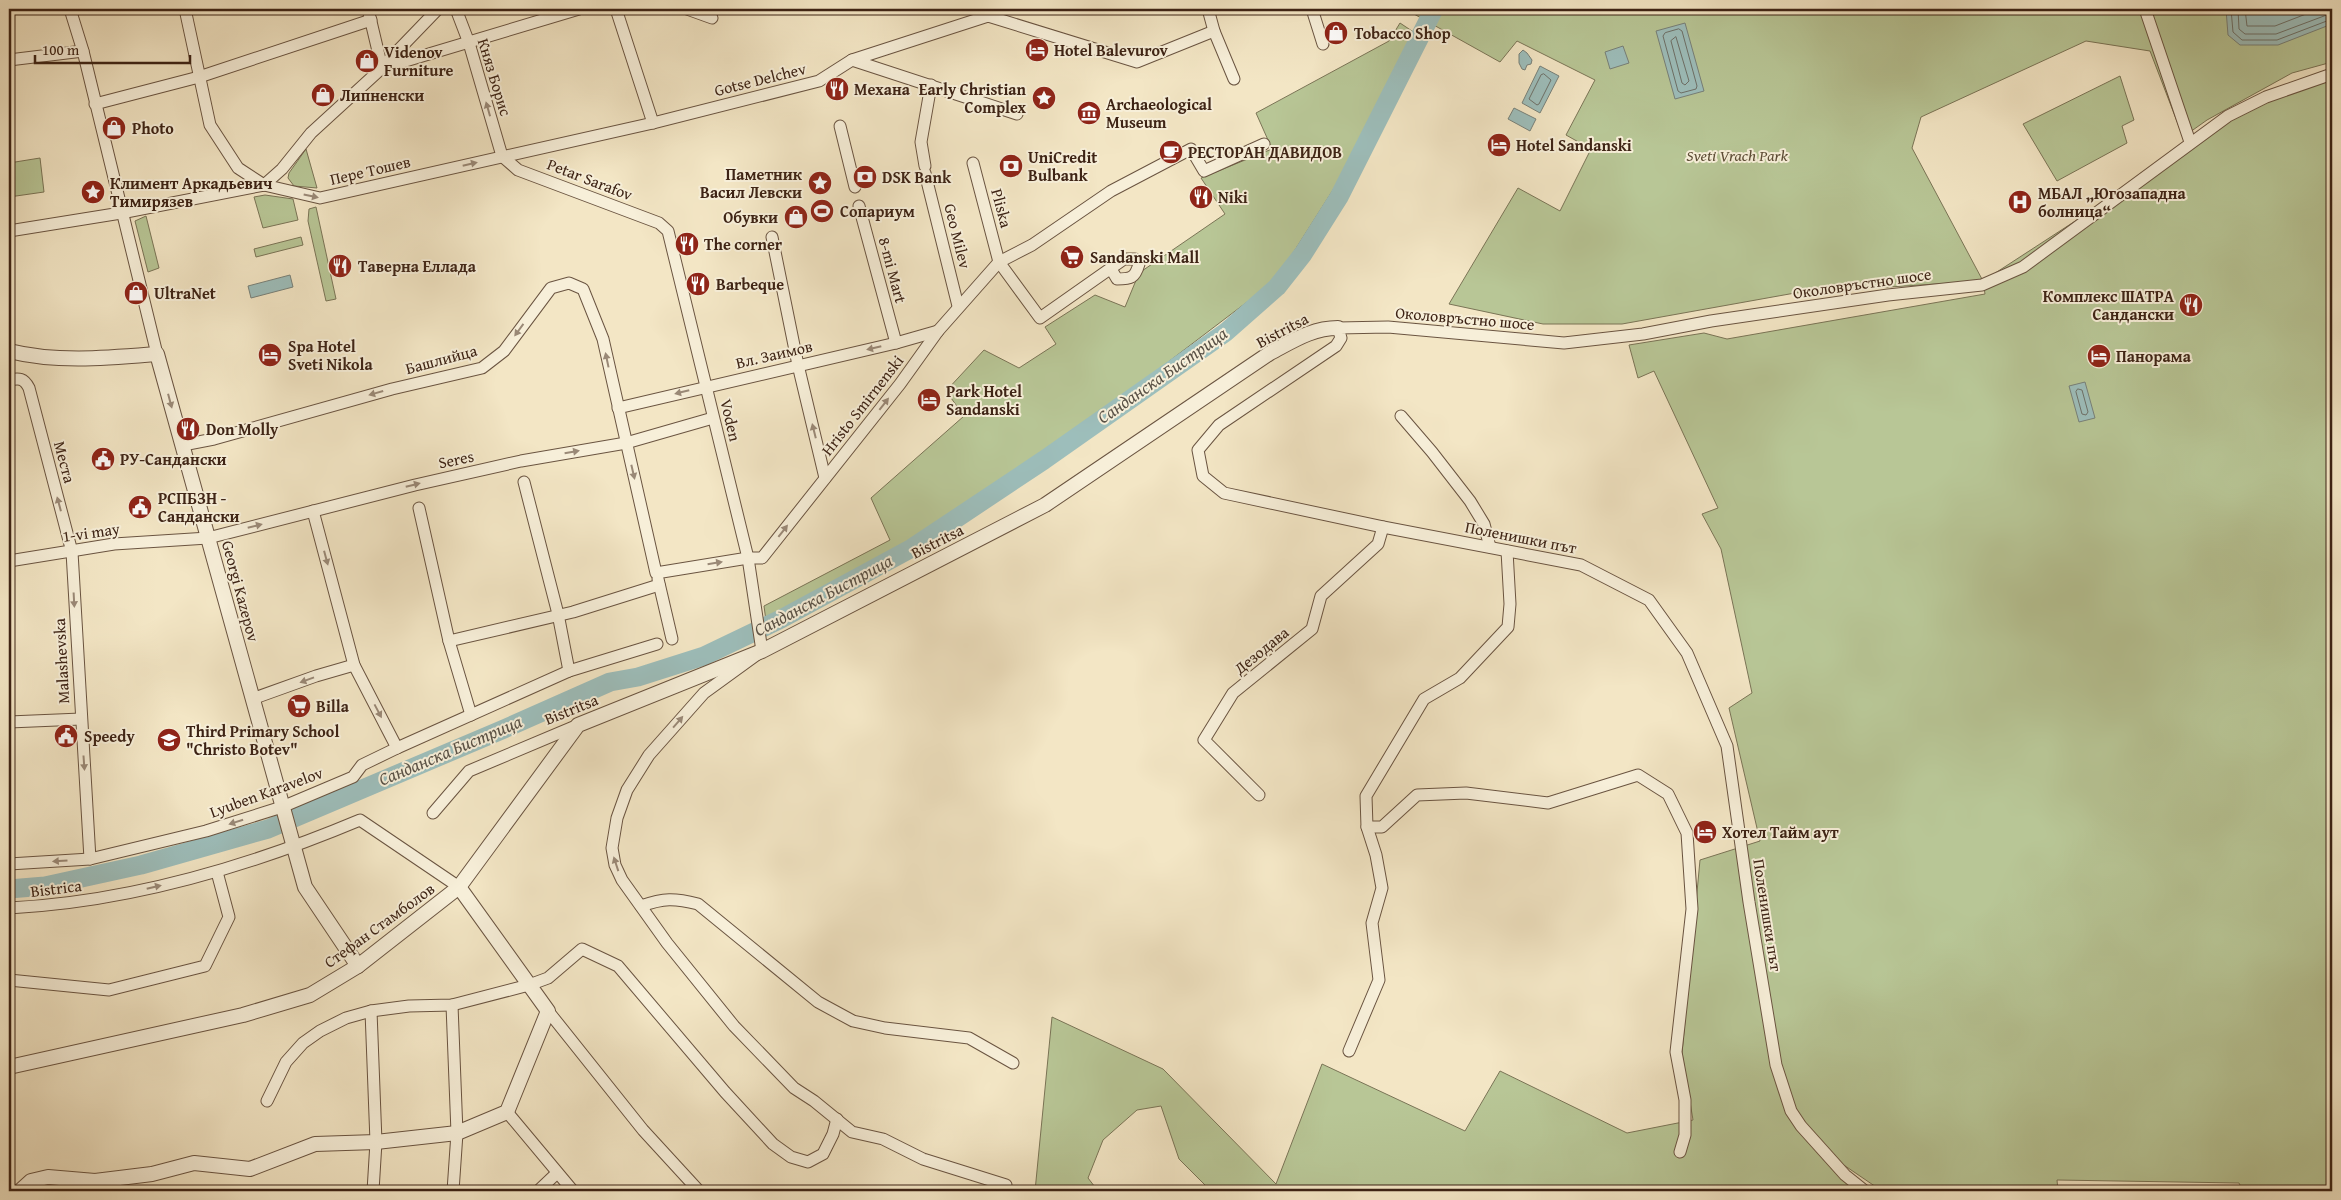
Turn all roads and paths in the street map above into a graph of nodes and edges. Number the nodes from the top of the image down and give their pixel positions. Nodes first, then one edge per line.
1 (70, 9) edge
2 (185, 9) edge
3 (438, 9) edge
4 (456, 9) edge
5 (579, 9) edge
6 (616, 9) edge
7 (687, 9) edge
8 (1208, 9) edge
9 (1312, 9) edge
10 (2145, 9) edge
11 (369, 14) edge
12 (712, 18) dead end
13 (1214, 31) junction
14 (469, 43) junction
15 (1323, 44) dead end
16 (83, 51) junction
17 (9, 60) edge
18 (852, 60) junction
19 (382, 68) junction
20 (2332, 74) edge
21 (200, 77) junction
22 (1234, 79) dead end
23 (931, 85) junction
24 (95, 104) junction
25 (1017, 114) dead end
26 (653, 122) junction
27 (840, 126) dead end
28 (2190, 142) junction
29 (1264, 144) dead end
30 (502, 156) junction
31 (973, 163) dead end
32 (264, 185) junction
33 (855, 188) dead end
34 (858, 206) dead end
35 (122, 213) junction
36 (9, 231) edge
37 (668, 231) joint
38 (772, 237) dead end
39 (999, 262) junction
40 (1111, 269) dead end
41 (958, 306) junction
42 (1338, 328) junction
43 (938, 331) junction
44 (896, 343) junction
45 (9, 351) edge
46 (157, 354) junction
47 (798, 365) junction
48 (9, 380) edge
49 (707, 386) junction
50 (618, 408) junction
51 (1401, 416) dead end
52 (713, 418) junction
53 (626, 443) junction
54 (183, 445) junction
55 (825, 478) junction
56 (524, 482) dead end
57 (419, 508) dead end
58 (313, 511) junction
59 (1383, 527) junction
60 (208, 538) junction
61 (1490, 547) junction
62 (1507, 550) junction
63 (72, 552) junction
64 (748, 558) junction
65 (9, 561) edge
66 (656, 573) junction
67 (659, 585) junction
68 (558, 614) junction
69 (672, 639) dead end
70 (449, 641) junction
71 (657, 644) dead end
72 (761, 646) junction
73 (354, 665) junction
74 (569, 671) junction
75 (252, 699) junction
76 (471, 715) junction
77 (81, 719) junction
78 (9, 722) edge
79 (578, 725) junction
80 (397, 748) junction
81 (1259, 795) dead end
82 (282, 807) junction
83 (433, 813) dead end
84 (1367, 827) junction
85 (292, 844) junction
86 (90, 859) junction
87 (9, 864) edge
88 (217, 872) junction
89 (459, 887) junction
90 (641, 906) junction
91 (9, 908) edge
92 (358, 966) junction
93 (9, 980) edge
94 (529, 985) junction
95 (452, 1005) junction
96 (371, 1011) junction
97 (548, 1011) junction
98 (1349, 1051) dead end
99 (1013, 1063) dead end
100 (9, 1067) edge
101 (267, 1101) dead end
102 (507, 1112) junction
103 (837, 1119) junction
104 (457, 1133) junction
105 (376, 1142) junction
106 (1680, 1152) dead end
107 (557, 1172) junction
108 (1006, 1185) dead end
109 (20, 1191) edge
110 (373, 1191) edge
111 (453, 1191) edge
112 (538, 1191) edge
113 (573, 1191) edge
114 (699, 1191) edge
115 (1865, 1191) edge

1 - 16 street, Georgi Kazepov
2 - 21 street
3 - 19 street
4 - 14 street, Княз Борис
5 - 14 street
6 - 26 street
7 - 12 street
8 - 13 street
9 - 15 street
10 - 28 street
11 - 19 street
11 - 21 street
13 - 18 street, Gotse Delchev
13 - 22 street
14 - 19 street
30 -> 14 street, Княз Борис
16 - 17 street
16 - 24 street, Georgi Kazepov
18 - 23 street
18 - 26 street, Gotse Delchev
19 - 32 street
20 - 28 street, Околовръстно шосе
21 - 24 street
21 - 32 street
23 - 25 street
23 - 41 street, Geo Milev
24 - 35 street, Georgi Kazepov
26 - 30 street, Gotse Delchev
27 - 33 street
28 - 42 street, Околовръстно шосе
29 - 39 street, Hristo Smirnenski
32 -> 30 street, Пере Тошев
30 - 37 street, Petar Sarafov
31 - 39 street, Pliska
32 - 35 street, Пере Тошев
34 - 44 street, 8-mi Mart
35 - 36 street, Пере Тошев
35 - 46 street, Georgi Kazepov
37 - 49 street, Voden
38 - 47 street
39 - 40 street
39 - 41 street, Hristo Smirnenski
41 - 43 street, Hristo Smirnenski
42 - 59 street, Поленишки път
42 - 72 street, Bistritsa
43 - 44 street, Вл. Заимов
55 -> 43 street, Hristo Smirnenski
44 -> 47 street, Вл. Заимов
45 - 46 street
46 -> 54 street, Georgi Kazepov
47 - 49 street, Вл. Заимов
55 -> 47 street
63 -> 48 street, Места
49 -> 50 street, Вл. Заимов
49 - 52 street, Voden
50 - 53 street, Башлийца
50 -> 54 street, Башлийца
51 - 61 street
52 - 53 street, Seres
52 - 64 street, Voden
58 -> 53 street, Seres
53 -> 66 street, Башлийца
54 - 60 street, Georgi Kazepov
64 -> 55 street, Hristo Smirnenski
56 - 68 street
57 - 70 street
60 -> 58 street, Seres
58 -> 73 street
59 - 61 street, Поленишки път
59 - 81 street, Дезодава
60 - 63 street, 1-vi may
60 - 75 street, Georgi Kazepov
61 - 62 street, Поленишки път
62 - 84 street
62 - 115 street, Поленишки път
63 - 65 street, 1-vi may
63 -> 77 street, Malashevska
66 -> 64 street
64 - 72 street, Voden
66 - 67 street, Башлийца
67 - 68 street
67 - 69 street, Башлийца
68 - 70 street
68 - 74 street
70 - 76 street
71 - 74 street, Lyuben Karavelov
72 - 79 street, Bistritsa
90 -> 72 street
73 -> 75 street
73 -> 80 street
74 - 76 street, Lyuben Karavelov
75 - 82 street, Georgi Kazepov
76 - 80 street, Lyuben Karavelov
77 - 78 street
77 -> 86 street, Malashevska
79 - 83 street, Bistritsa
79 - 89 street, Стефан Стамболов
80 - 82 street, Lyuben Karavelov
82 - 85 street, Georgi Kazepov
82 -> 86 street, Lyuben Karavelov
84 - 98 street
84 - 106 street
85 - 88 street, Bistrica
85 - 89 street, Bistrica
85 - 92 street, Georgi Kazepov
86 -> 87 street, Lyuben Karavelov
91 -> 88 street, Bistrica
88 - 93 street
89 - 92 street, Стефан Стамболов
89 - 94 street
90 - 99 street
90 - 103 street
92 - 100 street, Стефан Стамболов
94 - 95 street
94 - 97 street
94 - 103 street
95 - 96 street
95 - 104 street
96 - 101 street
96 - 105 street
97 - 102 street
97 - 114 street
102 - 104 street
102 - 107 street
103 - 108 street
104 - 105 street
104 - 111 street
105 - 109 street
105 - 110 street
107 - 112 street
107 - 113 street

